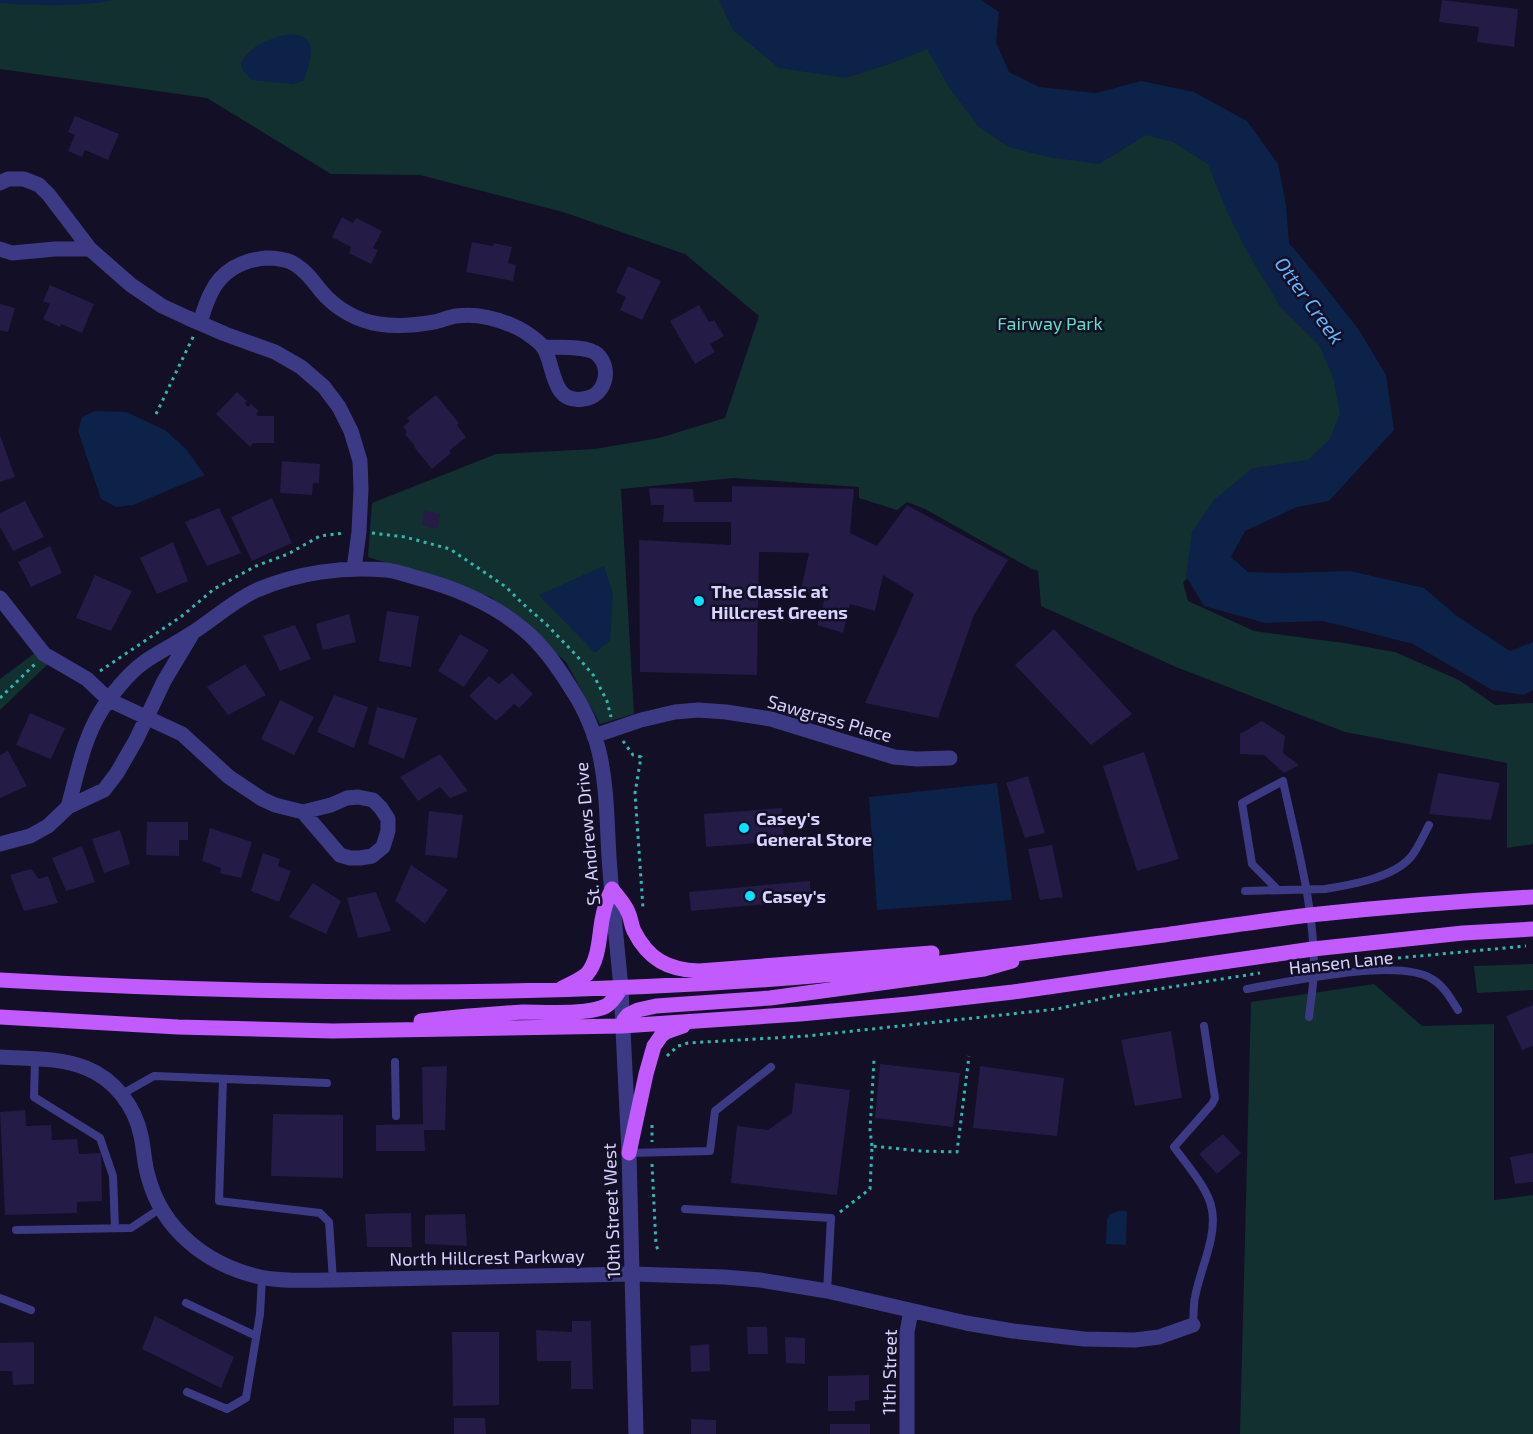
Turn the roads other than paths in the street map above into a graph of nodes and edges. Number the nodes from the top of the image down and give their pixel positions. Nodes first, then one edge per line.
1 (0, 183) edge
2 (0, 249) edge
3 (90, 249) junction
4 (200, 323) junction
5 (543, 347) dead end
6 (354, 569) junction
7 (0, 598) edge
8 (192, 633) junction
9 (109, 700) junction
10 (147, 717) junction
11 (594, 736) junction
12 (950, 758) dead end
13 (68, 807) junction
14 (303, 812) junction
15 (1429, 825) dead end
16 (0, 844) edge
17 (612, 889) junction
18 (1278, 890) junction
19 (1307, 890) junction
20 (1245, 891) dead end
21 (1533, 897) edge
22 (1310, 915) junction
23 (1533, 929) edge
24 (1052, 949) junction
25 (1313, 949) junction
26 (1007, 954) junction
27 (1313, 976) junction
28 (0, 980) edge
29 (621, 988) junction
30 (1247, 989) dead end
31 (557, 990) junction
32 (1458, 1010) dead end
33 (0, 1017) edge
34 (1309, 1017) dead end
35 (693, 1022) junction
36 (622, 1026) junction
37 (1204, 1026) dead end
38 (333, 1031) junction
39 (0, 1057) edge
40 (35, 1060) junction
41 (395, 1062) dead end
42 (771, 1067) dead end
43 (223, 1079) junction
44 (327, 1083) dead end
45 (122, 1094) junction
46 (396, 1116) dead end
47 (629, 1153) junction
48 (161, 1208) junction
49 (685, 1209) dead end
50 (115, 1228) junction
51 (16, 1230) dead end
52 (633, 1274) junction
53 (262, 1278) junction
54 (333, 1280) junction
55 (827, 1291) junction
56 (0, 1298) edge
57 (186, 1303) dead end
58 (31, 1310) dead end
59 (911, 1311) junction
60 (1193, 1324) joint
61 (256, 1336) junction
62 (187, 1392) dead end
63 (636, 1434) edge
64 (907, 1434) edge

1 - 3 street
2 - 3 street
3 - 4 street
4 - 5 street
4 - 6 street
6 - 8 street, St. Andrews Drive
6 - 11 street, St. Andrews Drive
7 - 9 street
8 - 9 street, St. Andrews Drive
8 - 10 street, St. Andrews Drive
9 - 10 street
9 - 13 street, St. Andrews Drive
10 - 13 street, St. Andrews Drive
10 - 14 street
11 - 12 street, Sawgrass Place
11 - 17 street, St. Andrews Drive
13 - 16 street, St. Andrews Drive
14 - 14 street
15 - 19 lane
17 - 26 main road
17 - 29 street, St. Andrews Drive
17 - 31 main road
18 - 19 lane
18 - 19 lane
18 - 20 lane
19 - 22 lane
21 - 22 main road
22 - 24 main road
22 - 25 lane
23 - 25 main road
24 - 26 main road
24 - 36 main road
25 - 27 lane
25 - 35 main road
26 - 29 main road
27 - 30 lane, Hansen Lane
27 - 32 lane, Hansen Lane
27 - 34 lane
28 - 31 main road
29 - 31 main road
29 - 36 street, 10th Street West
29 - 38 main road
33 - 38 main road
35 - 36 main road
35 - 47 main road
36 - 38 main road
36 - 47 street, 10th Street West
37 - 60 lane
39 - 40 street, North Hillcrest Parkway
40 - 45 street, North Hillcrest Parkway
40 - 50 lane
41 - 46 lane
42 - 47 lane
43 - 44 lane
43 - 45 lane
43 - 54 lane
45 - 48 street, North Hillcrest Parkway
47 - 52 street, 10th Street West
48 - 50 lane
48 - 53 street, North Hillcrest Parkway
49 - 55 lane
50 - 51 lane
52 - 54 street, North Hillcrest Parkway
52 - 55 street, North Hillcrest Parkway
52 - 63 street, 10th Street West
53 - 54 street, North Hillcrest Parkway
53 - 61 lane
55 - 59 street, North Hillcrest Parkway
56 - 58 lane
57 - 61 lane
59 - 60 street, North Hillcrest Parkway
59 - 64 street, 11th Street
61 - 62 lane

